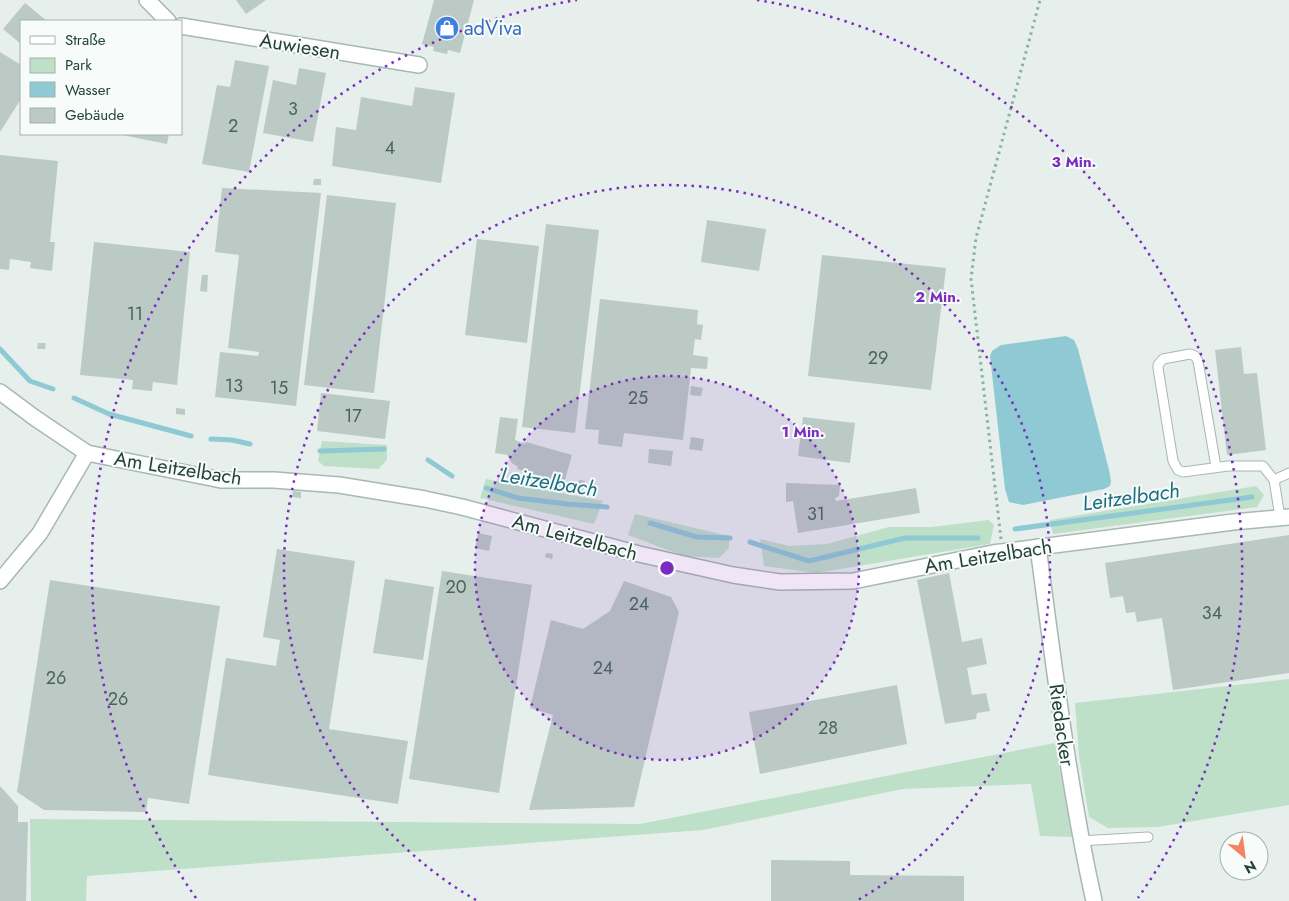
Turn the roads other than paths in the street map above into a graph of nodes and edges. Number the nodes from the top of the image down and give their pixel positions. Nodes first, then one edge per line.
1 (147, 0) edge
2 (167, 20) edge
3 (182, 26) edge
4 (419, 65) dead end
5 (0, 392) edge
6 (87, 453) junction
7 (1216, 467) junction
8 (1289, 473) edge
9 (1274, 480) junction
10 (1284, 517) edge
11 (1038, 547) junction
12 (0, 581) edge
13 (1148, 837) dead end
14 (1080, 841) junction
15 (1094, 901) edge

1 - 2 street
3 - 4 street, Auwiesen
5 - 6 street, Am Leitzelbach
6 - 11 street, Am Leitzelbach
6 - 12 street
7 - 7 lane
7 - 9 lane
8 - 9 lane
9 - 10 lane
10 - 11 street, Am Leitzelbach
11 - 14 street, Riedacker
13 - 14 lane
14 - 15 street, Riedacker

